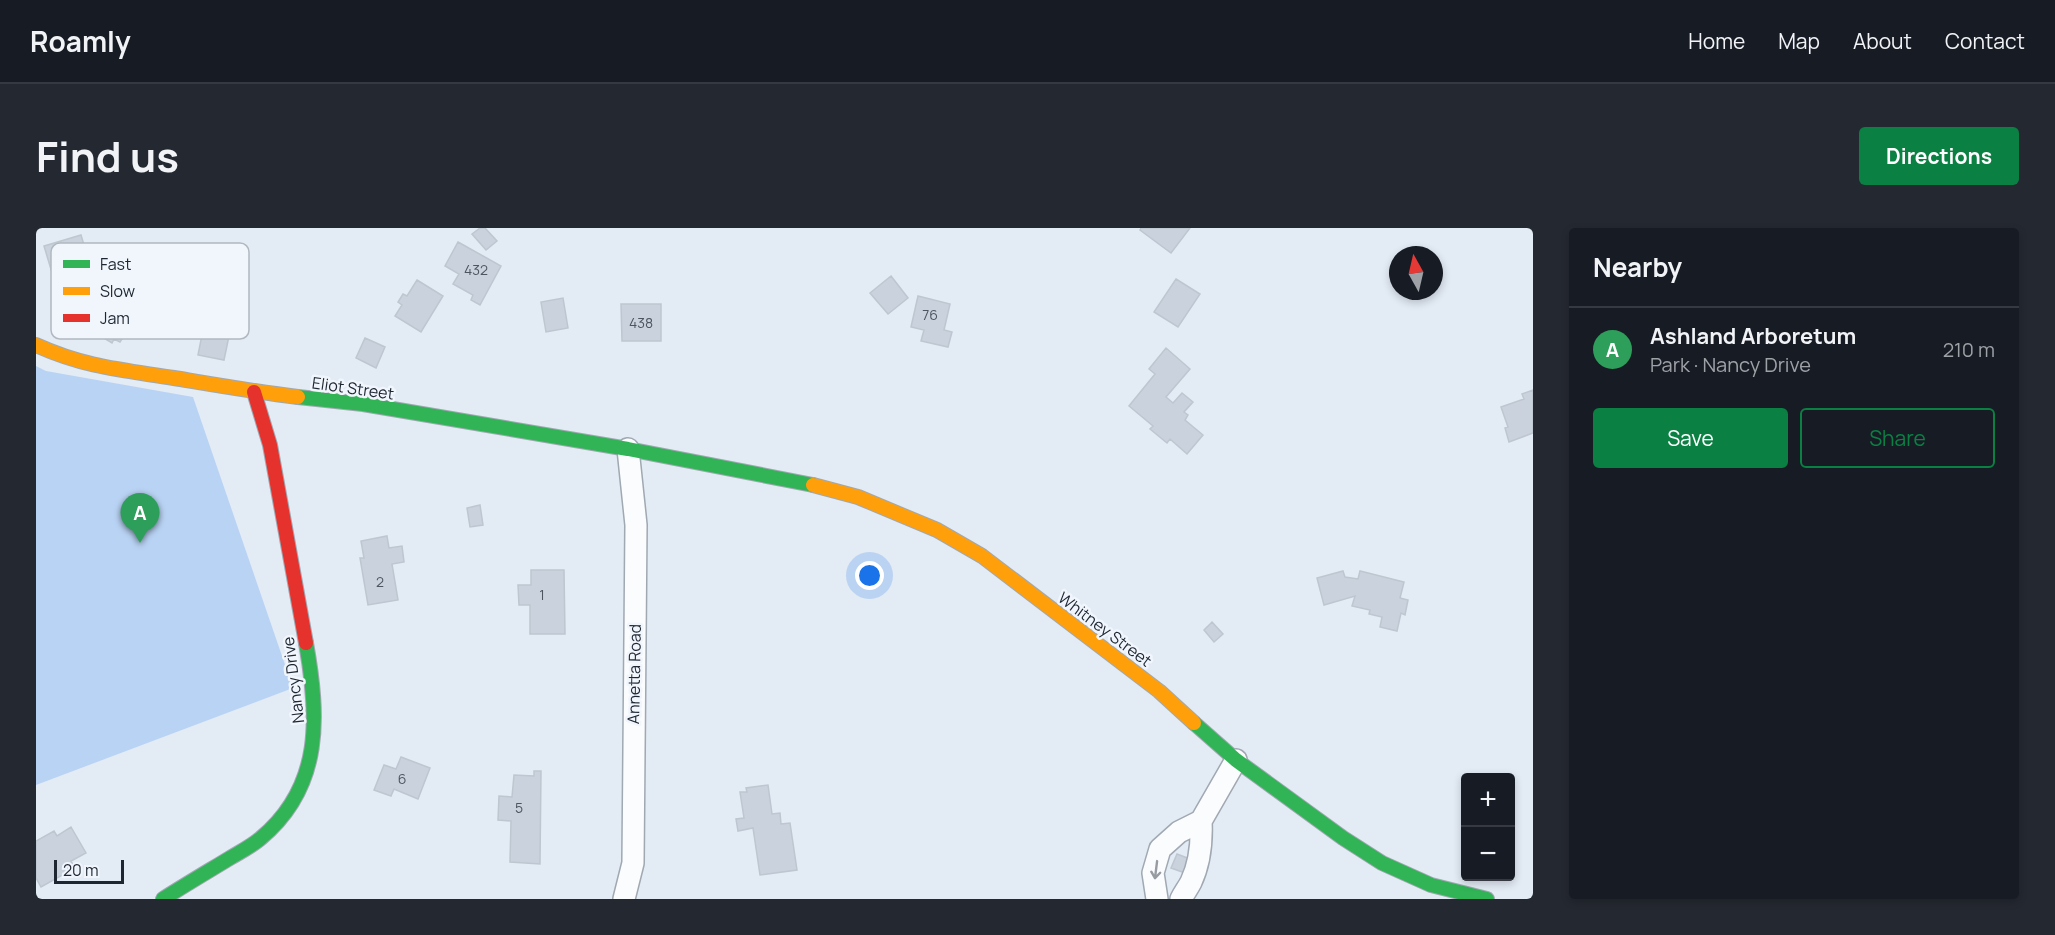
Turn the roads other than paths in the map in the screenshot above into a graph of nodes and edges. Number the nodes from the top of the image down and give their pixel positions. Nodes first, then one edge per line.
1 (36, 345) edge
2 (254, 392) junction
3 (628, 449) junction
4 (667, 457) joint
5 (1236, 760) junction
6 (1201, 821) junction
7 (163, 899) edge
8 (624, 899) edge
9 (1157, 899) edge
10 (1181, 899) edge
11 (1487, 899) edge

1 - 2 street, Eliot Street
2 - 3 street, Eliot Street
2 - 7 street, Nancy Drive
3 - 4 street, Eliot Street
3 - 8 street, Annetta Road
4 - 5 street, Whitney Street
5 - 6 street
5 - 11 street, Whitney Street
6 -> 9 street
6 - 10 street

